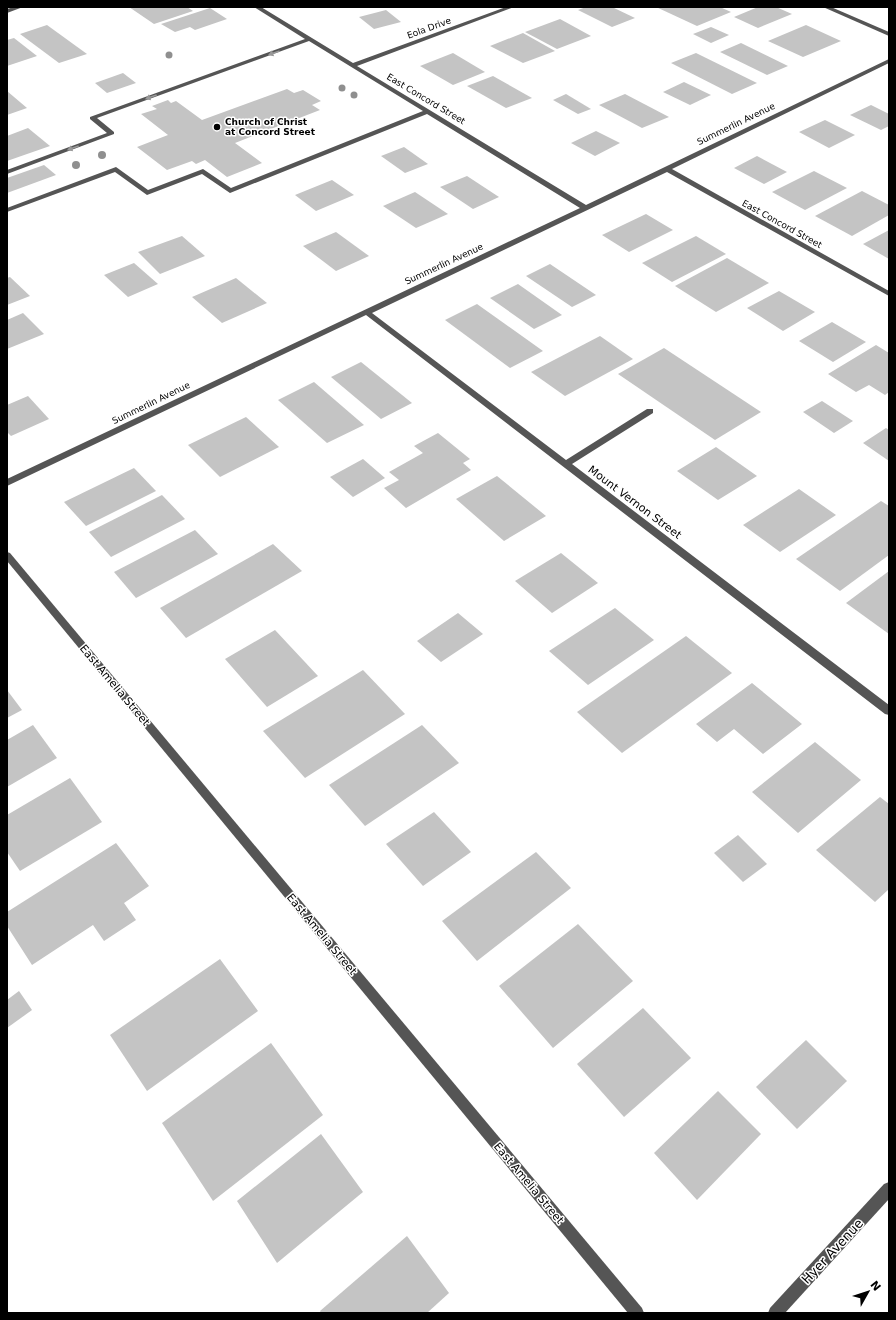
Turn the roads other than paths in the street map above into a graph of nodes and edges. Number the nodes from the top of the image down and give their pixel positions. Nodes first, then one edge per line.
1 (20, 7) edge
2 (257, 7) edge
3 (511, 7) edge
4 (826, 7) edge
5 (7, 11) edge
6 (889, 34) edge
7 (310, 39) junction
8 (889, 61) edge
9 (354, 65) junction
10 (428, 111) junction
11 (667, 169) junction
12 (7, 172) edge
13 (586, 208) junction
14 (7, 210) edge
15 (889, 294) edge
16 (366, 312) junction
17 (650, 411) dead end
18 (566, 464) junction
19 (7, 483) edge
20 (7, 555) edge
21 (889, 711) edge
22 (889, 1189) edge
23 (637, 1313) edge
24 (775, 1313) edge

1 - 5 street
2 - 7 street, East Concord Street
3 - 9 street, Eola Drive
4 - 6 street
7 - 9 street, East Concord Street
7 -> 12 street
8 - 11 street, Summerlin Avenue
9 - 10 street, East Concord Street
10 - 13 street, East Concord Street
10 - 14 street
11 - 13 street, Summerlin Avenue
11 - 15 street, East Concord Street
13 - 16 street, Summerlin Avenue
16 - 18 street, Mount Vernon Street
16 - 19 street, Summerlin Avenue
17 - 18 street
18 - 21 street, Mount Vernon Street
20 - 23 street, East Amelia Street
22 - 24 street, Hyer Avenue

